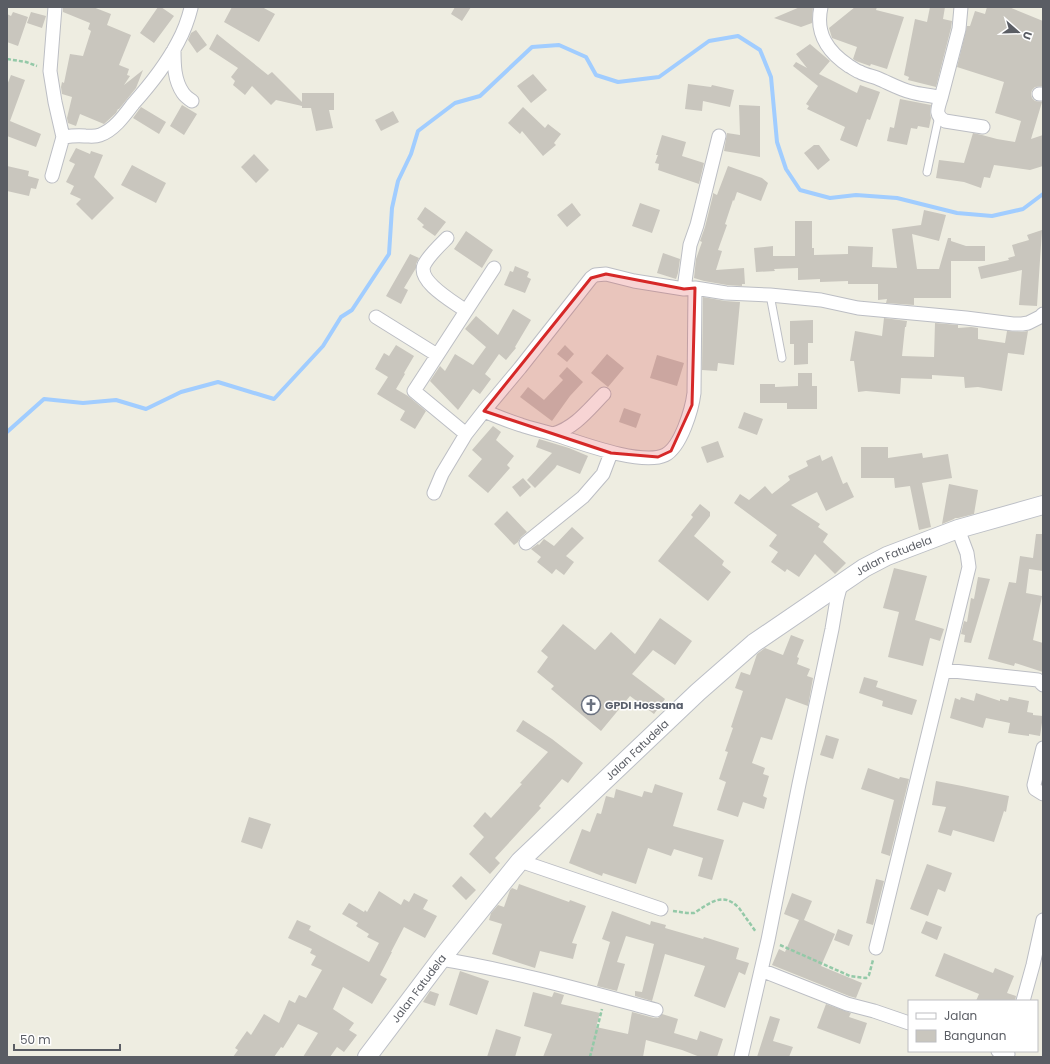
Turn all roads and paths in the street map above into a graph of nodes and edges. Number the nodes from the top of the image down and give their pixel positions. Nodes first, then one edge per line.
1 (55, 7) edge
2 (192, 7) edge
3 (821, 7) edge
4 (961, 7) edge
5 (174, 49) junction
6 (7, 59) edge
7 (50, 71) junction
8 (941, 98) junction
9 (192, 102) dead end
10 (939, 116) junction
11 (983, 127) dead end
12 (719, 136) dead end
13 (63, 137) junction
14 (927, 172) dead end
15 (52, 176) dead end
16 (447, 238) dead end
17 (494, 268) dead end
18 (690, 289) junction
19 (770, 295) junction
20 (466, 311) junction
21 (1043, 314) edge
22 (376, 317) dead end
23 (437, 355) junction
24 (782, 358) dead end
25 (604, 394) dead end
26 (484, 411) junction
27 (466, 434) junction
28 (552, 434) junction
29 (611, 453) junction
30 (434, 493) dead end
31 (1043, 505) edge
32 (958, 529) junction
33 (526, 542) dead end
34 (841, 584) junction
35 (944, 670) junction
36 (1043, 685) edge
37 (1043, 748) edge
38 (1043, 794) edge
39 (520, 862) junction
40 (661, 909) joint
41 (1043, 920) edge
42 (768, 939) junction
43 (876, 948) joint
44 (441, 959) junction
45 (761, 970) junction
46 (605, 997) junction
47 (1023, 1000) edge
48 (656, 1010) dead end
49 (908, 1023) edge
50 (367, 1057) edge
51 (590, 1057) edge
52 (742, 1057) edge

1 - 7 street
2 - 5 street
3 - 8 street
4 - 8 street
5 - 9 street
5 - 13 street
6 - 7 path
7 - 13 street
8 - 10 street
10 - 11 street
10 - 14 lane
12 - 18 street
13 - 15 street
16 - 20 street
17 - 20 street
18 - 19 street
18 - 26 street
18 - 29 street
19 - 21 street
19 - 24 lane
20 - 23 street
22 - 23 street
23 - 27 street
25 - 28 street
26 - 27 street
26 - 28 street
27 - 30 street
28 - 29 street
29 - 33 street
31 - 32 street, Jalan Fatudela
32 - 34 street, Jalan Fatudela
32 - 35 street
34 - 39 street, Jalan Fatudela
34 - 42 street
35 - 36 street
35 - 43 street
37 - 38 street
39 - 40 street
39 - 44 street, Jalan Fatudela
40 - 42 path
41 - 47 street
42 - 43 path
42 - 45 street
44 - 46 street
44 - 50 street, Jalan Fatudela
45 - 49 street
45 - 52 street
46 - 48 street
46 - 51 path

